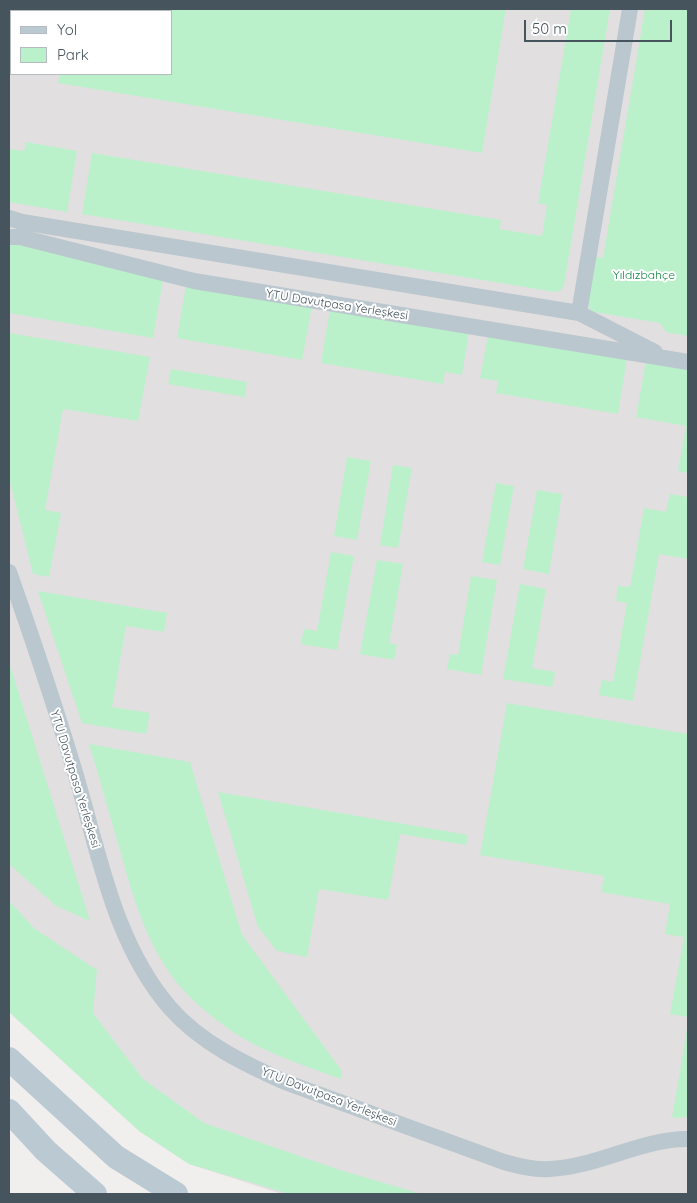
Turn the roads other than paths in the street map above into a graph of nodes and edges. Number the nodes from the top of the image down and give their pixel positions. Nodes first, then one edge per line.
1 (630, 9) edge
2 (9, 218) edge
3 (9, 237) edge
4 (579, 313) junction
5 (668, 359) junction
6 (688, 362) edge
7 (9, 561) edge
8 (10, 575) edge
9 (9, 1059) edge
10 (9, 1111) edge
11 (688, 1138) edge
12 (95, 1194) edge
13 (176, 1194) edge

1 - 4 street
2 - 4 street, YTU Davutpasa Yerleşkesi
3 - 5 street, YTU Davutpasa Yerleşkesi
4 - 5 street, YTU Davutpasa Yerleşkesi
5 - 6 street, YTU Davutpasa Yerleşkesi
7 - 8 street, YTU Davutpasa Yerleşkesi
8 - 11 street, YTU Davutpasa Yerleşkesi
9 - 13 street
10 - 12 street

